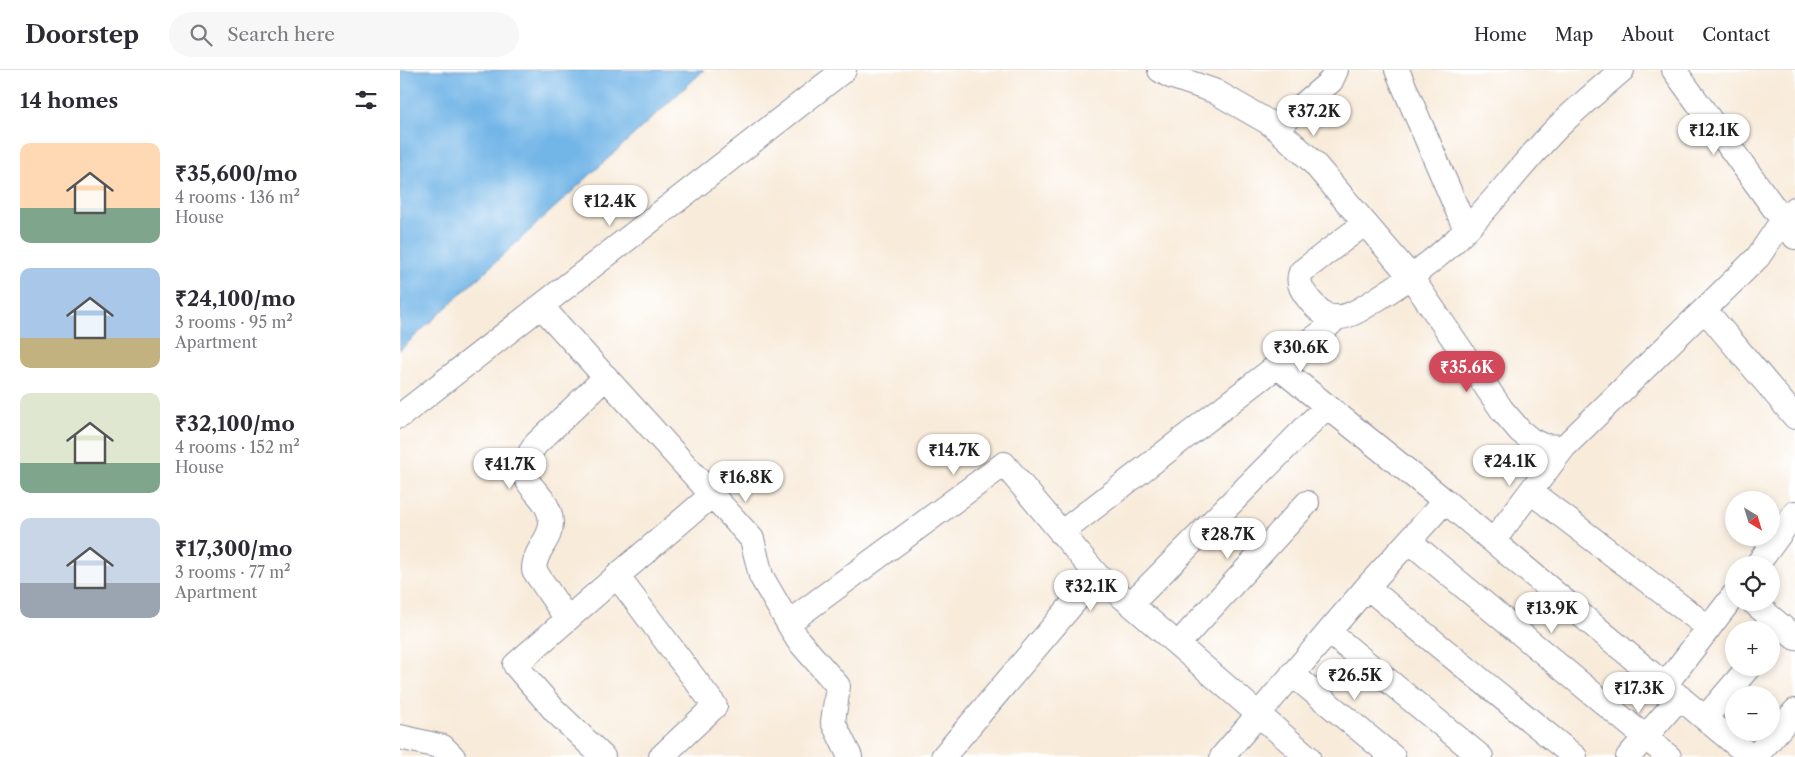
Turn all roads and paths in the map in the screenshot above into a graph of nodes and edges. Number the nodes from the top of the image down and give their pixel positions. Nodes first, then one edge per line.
1 (844, 70) edge
2 (1160, 70) edge
3 (1336, 70) edge
4 (1397, 70) edge
5 (1622, 70) edge
6 (1674, 70) edge
7 (1194, 76) edge
8 (1276, 128) junction
9 (1791, 222) edge
10 (1364, 224) junction
11 (1466, 230) junction
12 (1411, 277) junction
13 (541, 306) junction
14 (1705, 310) junction
15 (1337, 318) junction
16 (1277, 366) junction
17 (606, 377) junction
18 (1327, 406) junction
19 (400, 416) edge
20 (1795, 417) edge
21 (1561, 452) junction
22 (1531, 492) junction
23 (712, 495) junction
24 (1446, 501) junction
25 (1307, 502) dead end
26 (1790, 521) edge
27 (1062, 533) junction
28 (1494, 540) junction
29 (1409, 541) junction
30 (1764, 556) edge
31 (1097, 575) junction
32 (617, 576) junction
33 (1367, 588) junction
34 (1131, 604) junction
35 (1725, 607) edge
36 (1761, 611) edge
37 (567, 619) junction
38 (788, 623) junction
39 (1709, 628) junction
40 (1329, 632) junction
41 (1783, 635) edge
42 (1178, 644) junction
43 (1292, 674) junction
44 (1741, 676) edge
45 (1672, 691) junction
46 (1795, 711) edge
47 (1259, 714) junction
48 (1705, 718) junction
49 (400, 737) edge
50 (1645, 737) junction
51 (453, 757) edge
52 (603, 757) edge
53 (661, 757) edge
54 (850, 757) edge
55 (943, 757) edge
56 (1222, 757) edge
57 (1308, 757) edge
58 (1393, 757) edge
59 (1481, 757) edge
60 (1574, 757) edge
61 (1628, 757) edge
62 (1669, 757) edge
63 (1751, 757) edge
64 (1755, 757) edge

1 - 13 street
2 - 7 street
3 - 8 street
4 - 11 street
5 - 11 street
6 - 9 street
7 - 8 street
8 - 10 street
9 - 14 street
10 - 12 street
10 - 15 street
11 - 12 street
12 - 15 street
12 - 21 street
13 - 17 street
13 - 19 street
14 - 20 street
14 - 21 street
15 - 16 street
16 - 18 street
16 - 27 street
17 - 23 street
17 - 37 street
18 - 24 street
18 - 34 street
21 - 22 street
22 - 28 street
22 - 39 street
23 - 32 street
23 - 38 street
24 - 28 street
24 - 29 street
25 - 42 street
26 - 30 street
27 - 31 street
27 - 38 street
28 - 45 street
29 - 33 street
29 - 50 street
31 - 34 street
31 - 55 street
32 - 37 street
32 - 53 street
33 - 40 street
33 - 60 street
34 - 42 street
35 - 39 street
36 - 41 street
37 - 52 street
38 - 54 street
39 - 45 street
40 - 43 street
40 - 59 street
42 - 47 street
43 - 47 street
43 - 58 street
44 - 48 street
45 - 48 street
45 - 50 street
46 - 64 street
47 - 56 street
47 - 57 street
48 - 63 street
49 - 51 street
50 - 61 street
50 - 62 street

